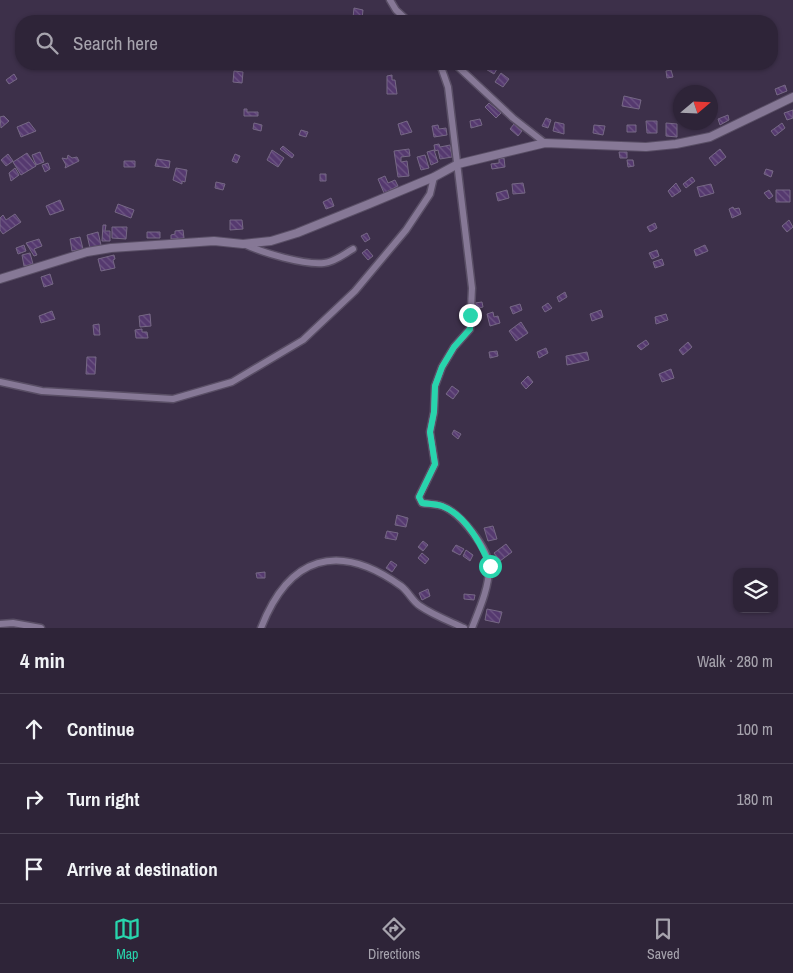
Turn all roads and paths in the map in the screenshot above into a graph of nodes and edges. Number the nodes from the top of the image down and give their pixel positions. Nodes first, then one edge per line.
1 (390, 0) edge
2 (401, 15) edge
3 (442, 70) edge
4 (461, 70) edge
5 (793, 97) edge
6 (545, 143) junction
7 (458, 164) junction
8 (434, 177) junction
9 (243, 244) junction
10 (353, 249) dead end
11 (0, 279) edge
12 (0, 382) edge
13 (0, 624) edge
14 (41, 628) edge
15 (261, 628) edge
16 (464, 628) edge
17 (472, 628) edge

1 - 2 street
3 - 7 street
4 - 6 street
5 - 6 street
6 - 7 street
7 - 8 street
7 - 17 street
8 - 9 street
8 - 12 street
9 - 10 street
9 - 11 street
13 - 14 street
15 - 16 street

